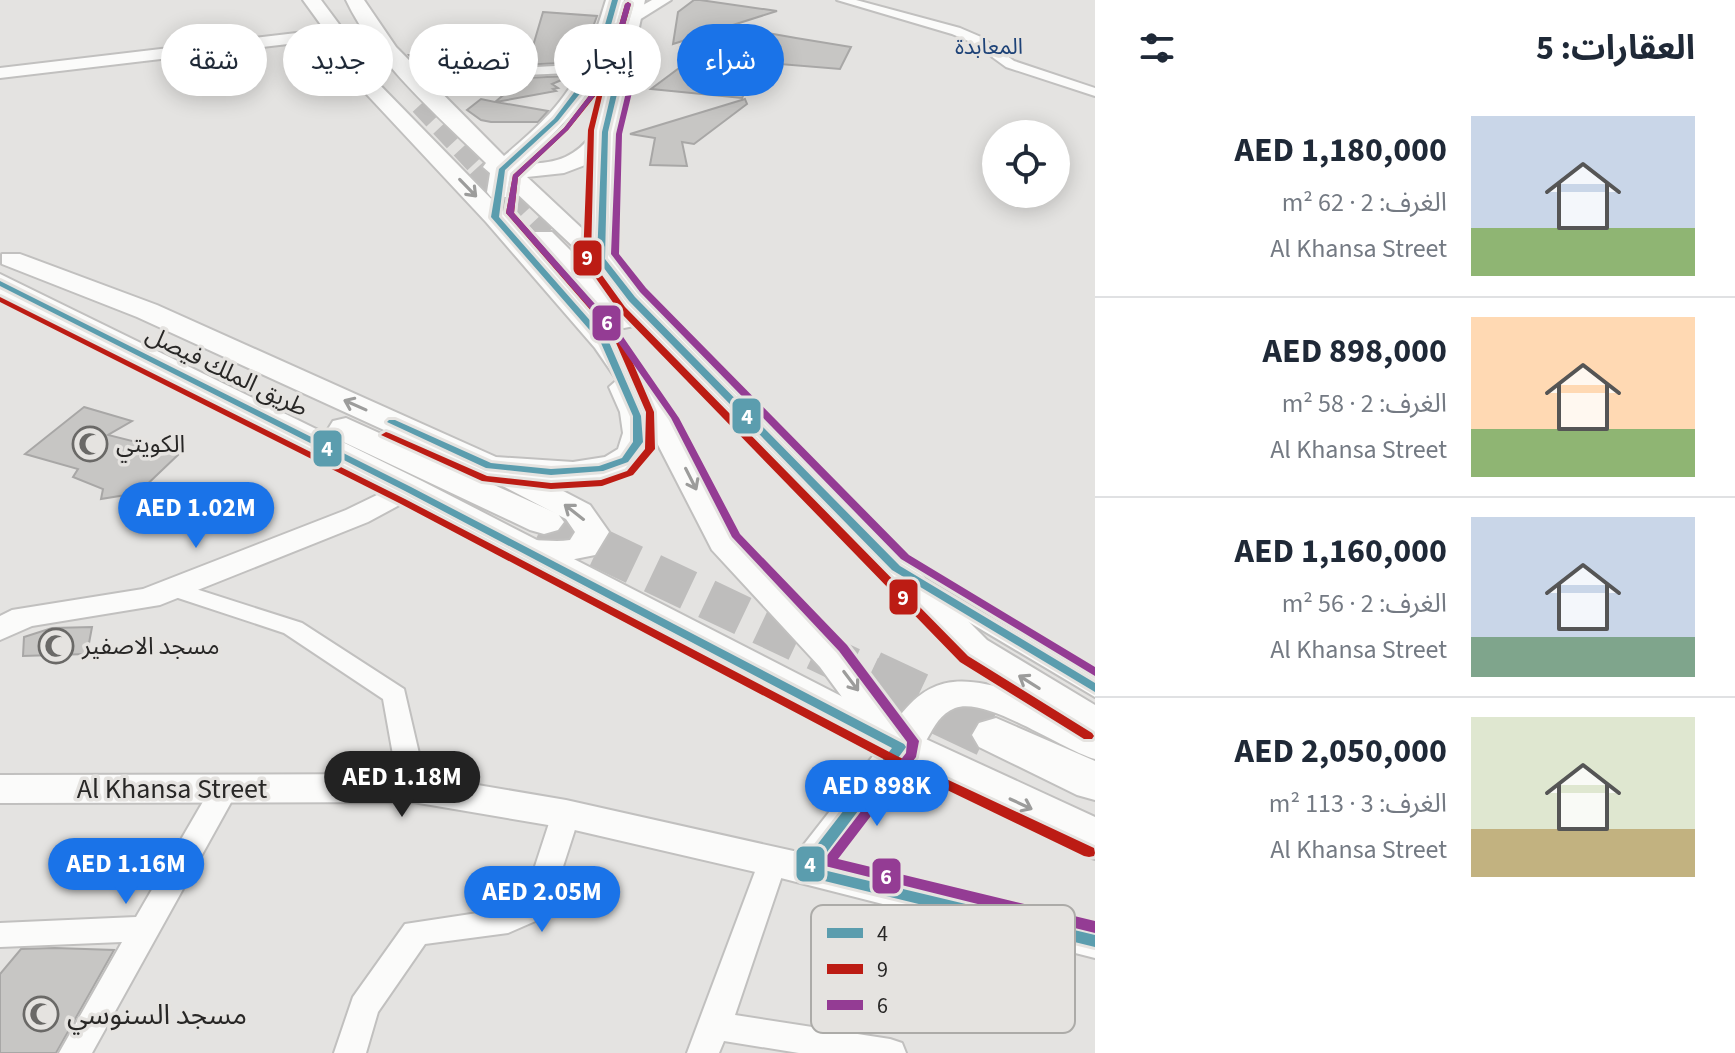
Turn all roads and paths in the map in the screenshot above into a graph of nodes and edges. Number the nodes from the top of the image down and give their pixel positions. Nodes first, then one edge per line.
1 (312, 0) edge
2 (342, 0) edge
3 (355, 0) edge
4 (663, 0) edge
5 (843, 0) edge
6 (881, 5) edge
7 (628, 6) edge
8 (329, 24) edge
9 (618, 24) edge
10 (283, 40) edge
11 (409, 72) tunnel mouth
12 (0, 73) edge
13 (1095, 92) edge
14 (379, 96) edge
15 (432, 96) edge
16 (574, 96) edge
17 (420, 105) tunnel mouth
18 (397, 115) junction
19 (452, 117) junction
20 (553, 121) junction
21 (605, 132) junction
22 (425, 144) junction
23 (502, 169) junction
24 (495, 217) junction
25 (543, 237) tunnel mouth
26 (601, 259) junction
27 (4, 265) edge
28 (605, 342) junction
29 (489, 466) junction
30 (408, 489) junction
31 (534, 536) junction
32 (896, 568) junction
33 (174, 589) junction
34 (0, 629) edge
35 (974, 649) junction
36 (1095, 688) edge
37 (1095, 724) edge
38 (996, 735) tunnel mouth
39 (1095, 745) edge
40 (900, 747) junction
41 (1095, 782) edge
42 (225, 788) junction
43 (413, 788) junction
44 (0, 789) edge
45 (566, 814) junction
46 (1095, 839) edge
47 (789, 866) junction
48 (948, 905) edge
49 (144, 929) junction
50 (0, 935) edge
51 (1075, 936) edge
52 (1095, 941) edge
53 (709, 1040) edge
54 (75, 1053) edge
55 (350, 1053) edge
56 (890, 1053) edge

1 - 8 main road
2 - 17 main road
3 - 11 main road
4 - 7 street
5 - 6 street
6 - 13 street
7 - 9 main road
7 - 21 main road
10 - 12 street
14 - 18 main road
15 - 19 main road
16 - 20 main road
18 - 19 main road
18 - 22 main road
19 - 20 main road
19 - 23 main road
20 - 23 main road
21 - 23 main road
21 - 26 main road
22 - 23 main road
22 -> 24 main road
23 - 24 main road
23 - 26 main road
24 - 28 main road
25 - 35 main road
26 - 32 main road
29 -> 27 main road
27 - 30 highway, طريق الملك فيصل
27 - 31 highway, طريق الملك فيصل
28 - 29 main road
28 -> 40 main road
31 -> 29 main road
30 - 31 highway, طريق الملك فيصل
30 - 33 street
31 - 40 highway, طريق الملك فيصل
32 - 35 main road
32 - 36 street
33 - 34 street
33 - 43 street
37 -> 35 main road
38 - 41 highway
39 - 40 main road
40 -> 46 highway, طريق الملك فيصل
40 - 47 street
42 - 43 street, Al Khansa Street
42 - 44 street, Al Khansa Street
42 - 49 street
43 - 45 street, Al Khansa Street
45 - 47 street, Al Khansa Street
45 - 55 street
47 - 48 street, Al Khansa Street
47 - 53 street
49 - 50 street
49 - 54 street
51 - 52 street, Al Khansa Street
53 - 56 street

